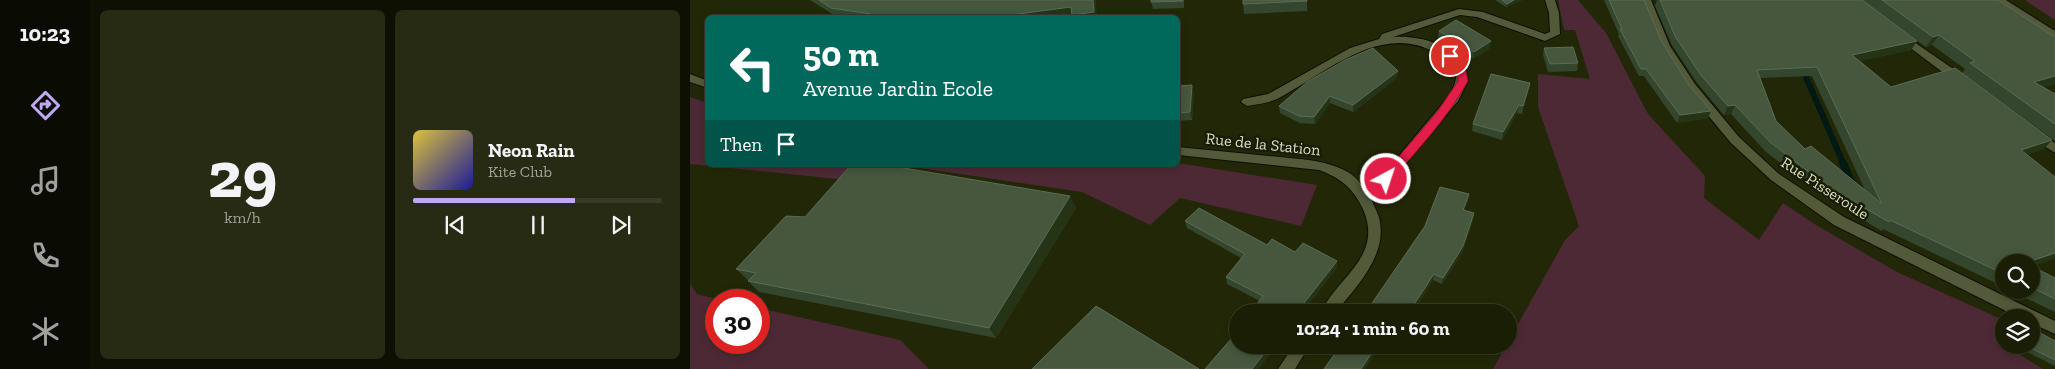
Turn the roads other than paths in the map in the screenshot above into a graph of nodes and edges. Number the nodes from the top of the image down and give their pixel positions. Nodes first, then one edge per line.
1 (1550, 0) edge
2 (1646, 0) edge
3 (1999, 0) edge
4 (1892, 29) edge
5 (2055, 35) edge
6 (1383, 41) junction
7 (690, 78) edge
8 (705, 83) edge
9 (1969, 86) edge
10 (1247, 102) dead end
11 (2024, 126) edge
12 (2055, 149) edge
13 (1180, 151) edge
14 (1364, 195) junction
15 (1334, 304) edge
16 (2055, 328) edge
17 (1297, 354) edge
18 (1286, 369) edge

1 - 6 street
2 - 16 street, Rue Pisseroule
3 - 5 street
4 - 9 street
6 - 10 street
6 - 14 street
7 - 8 street
11 - 12 street
13 - 14 street, Rue de la Station
14 - 15 street
17 - 18 street

